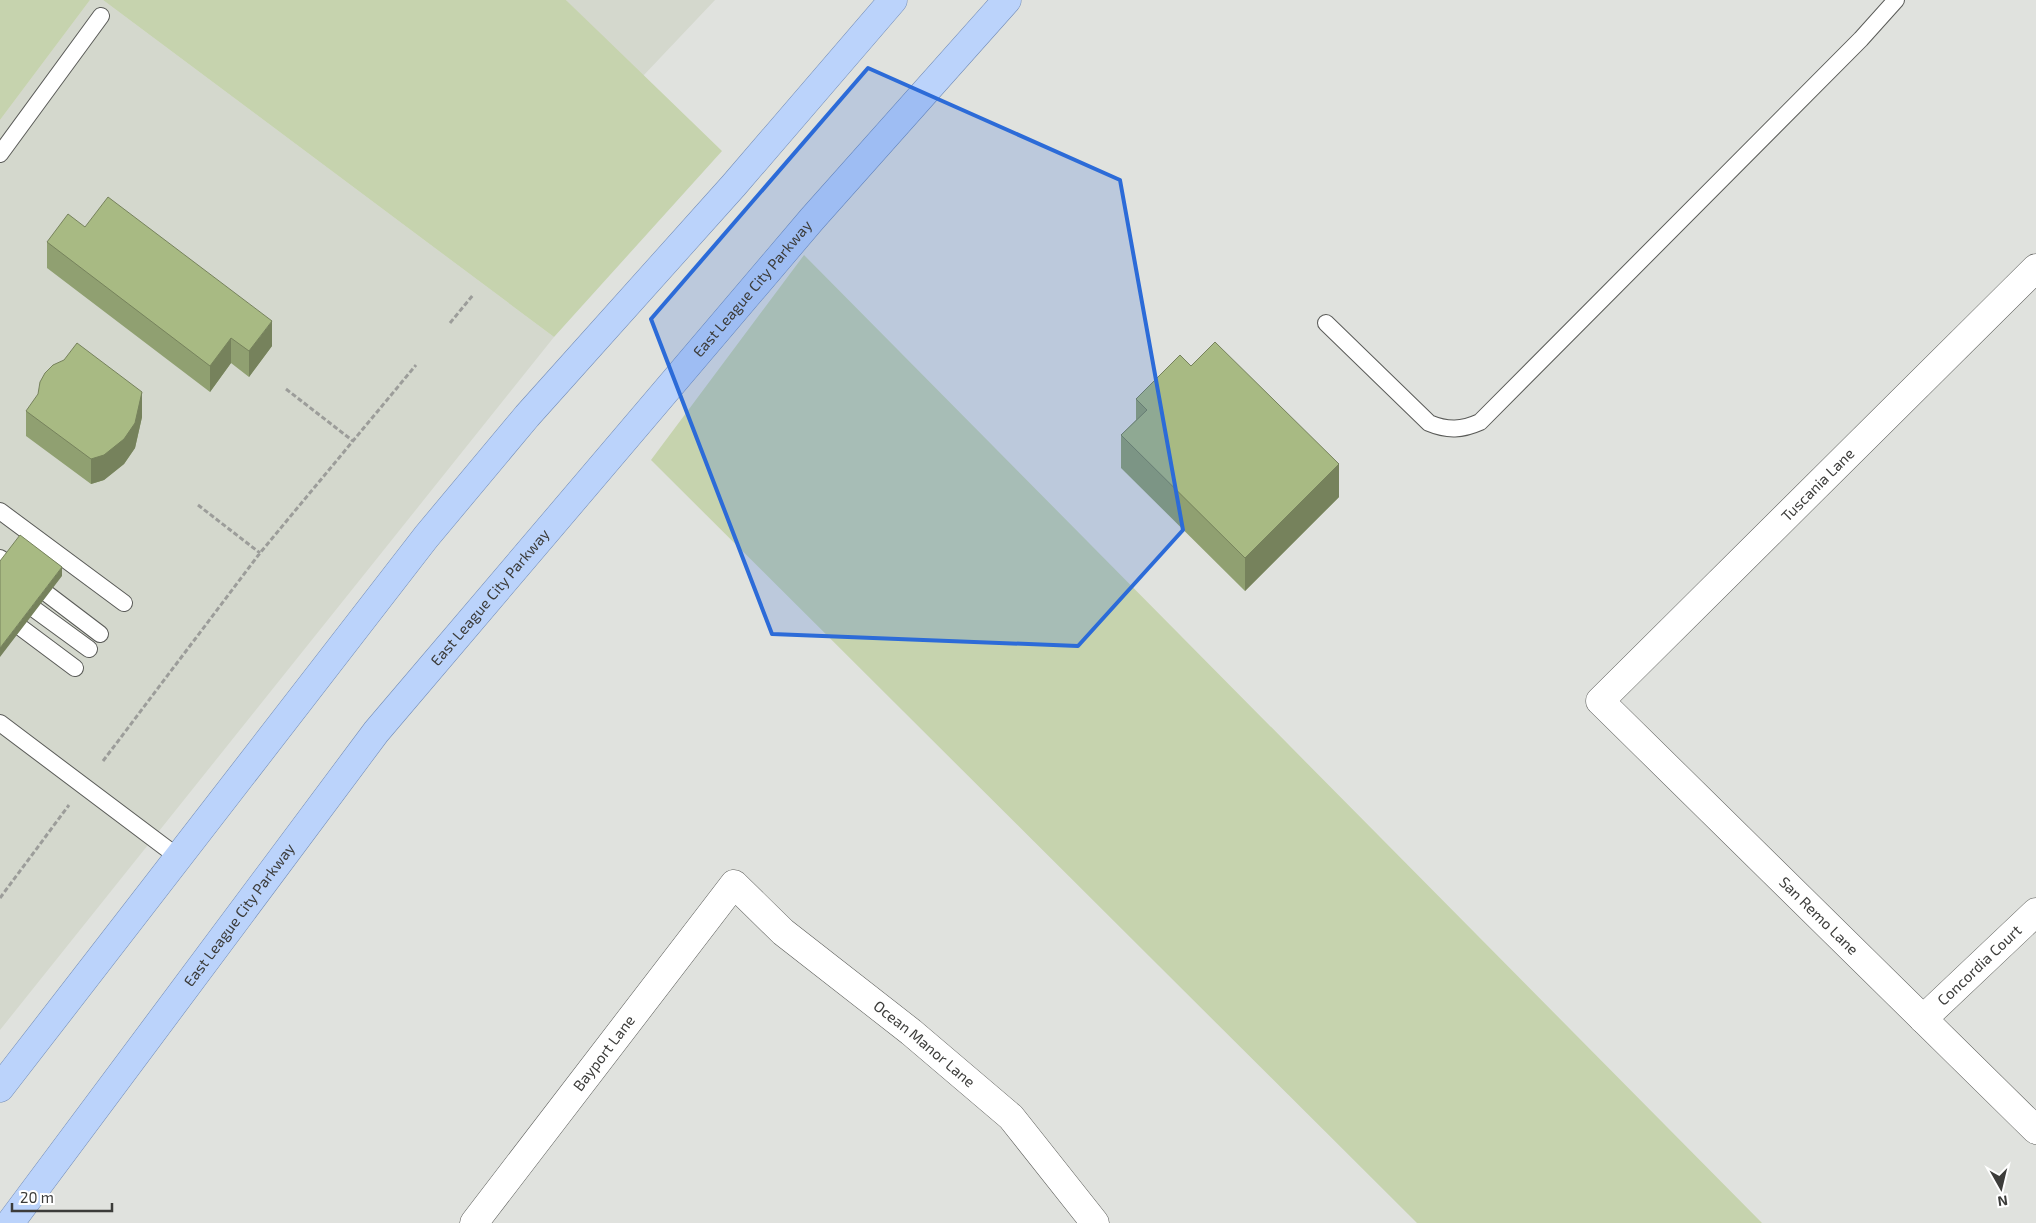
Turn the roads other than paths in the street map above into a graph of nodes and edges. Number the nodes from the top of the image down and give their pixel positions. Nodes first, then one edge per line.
1 (893, 0) edge
2 (1006, 0) edge
3 (1896, 0) edge
4 (101, 16) dead end
5 (0, 154) edge
6 (2036, 268) edge
7 (1326, 322) dead end
8 (0, 511) edge
9 (0, 558) edge
10 (0, 584) edge
11 (124, 603) dead end
12 (0, 612) edge
13 (100, 634) dead end
14 (89, 650) dead end
15 (75, 668) dead end
16 (1600, 702) joint
17 (0, 723) edge
18 (178, 858) junction
19 (734, 884) joint
20 (2036, 912) edge
21 (1923, 1019) junction
22 (0, 1088) edge
23 (2036, 1130) edge
24 (10, 1223) edge
25 (474, 1223) edge
26 (1095, 1223) edge

1 - 18 main road
2 - 24 main road, East League City Parkway
3 - 7 lane
4 - 5 lane
6 - 16 street, Tuscania Lane
8 - 11 lane
9 - 13 lane
10 - 14 lane
12 - 15 lane
16 - 21 street, San Remo Lane
17 - 18 lane
18 - 22 main road
19 - 25 street, Bayport Lane
19 - 26 street, Ocean Manor Lane
20 - 21 street, Concordia Court
21 - 23 street, San Remo Lane

